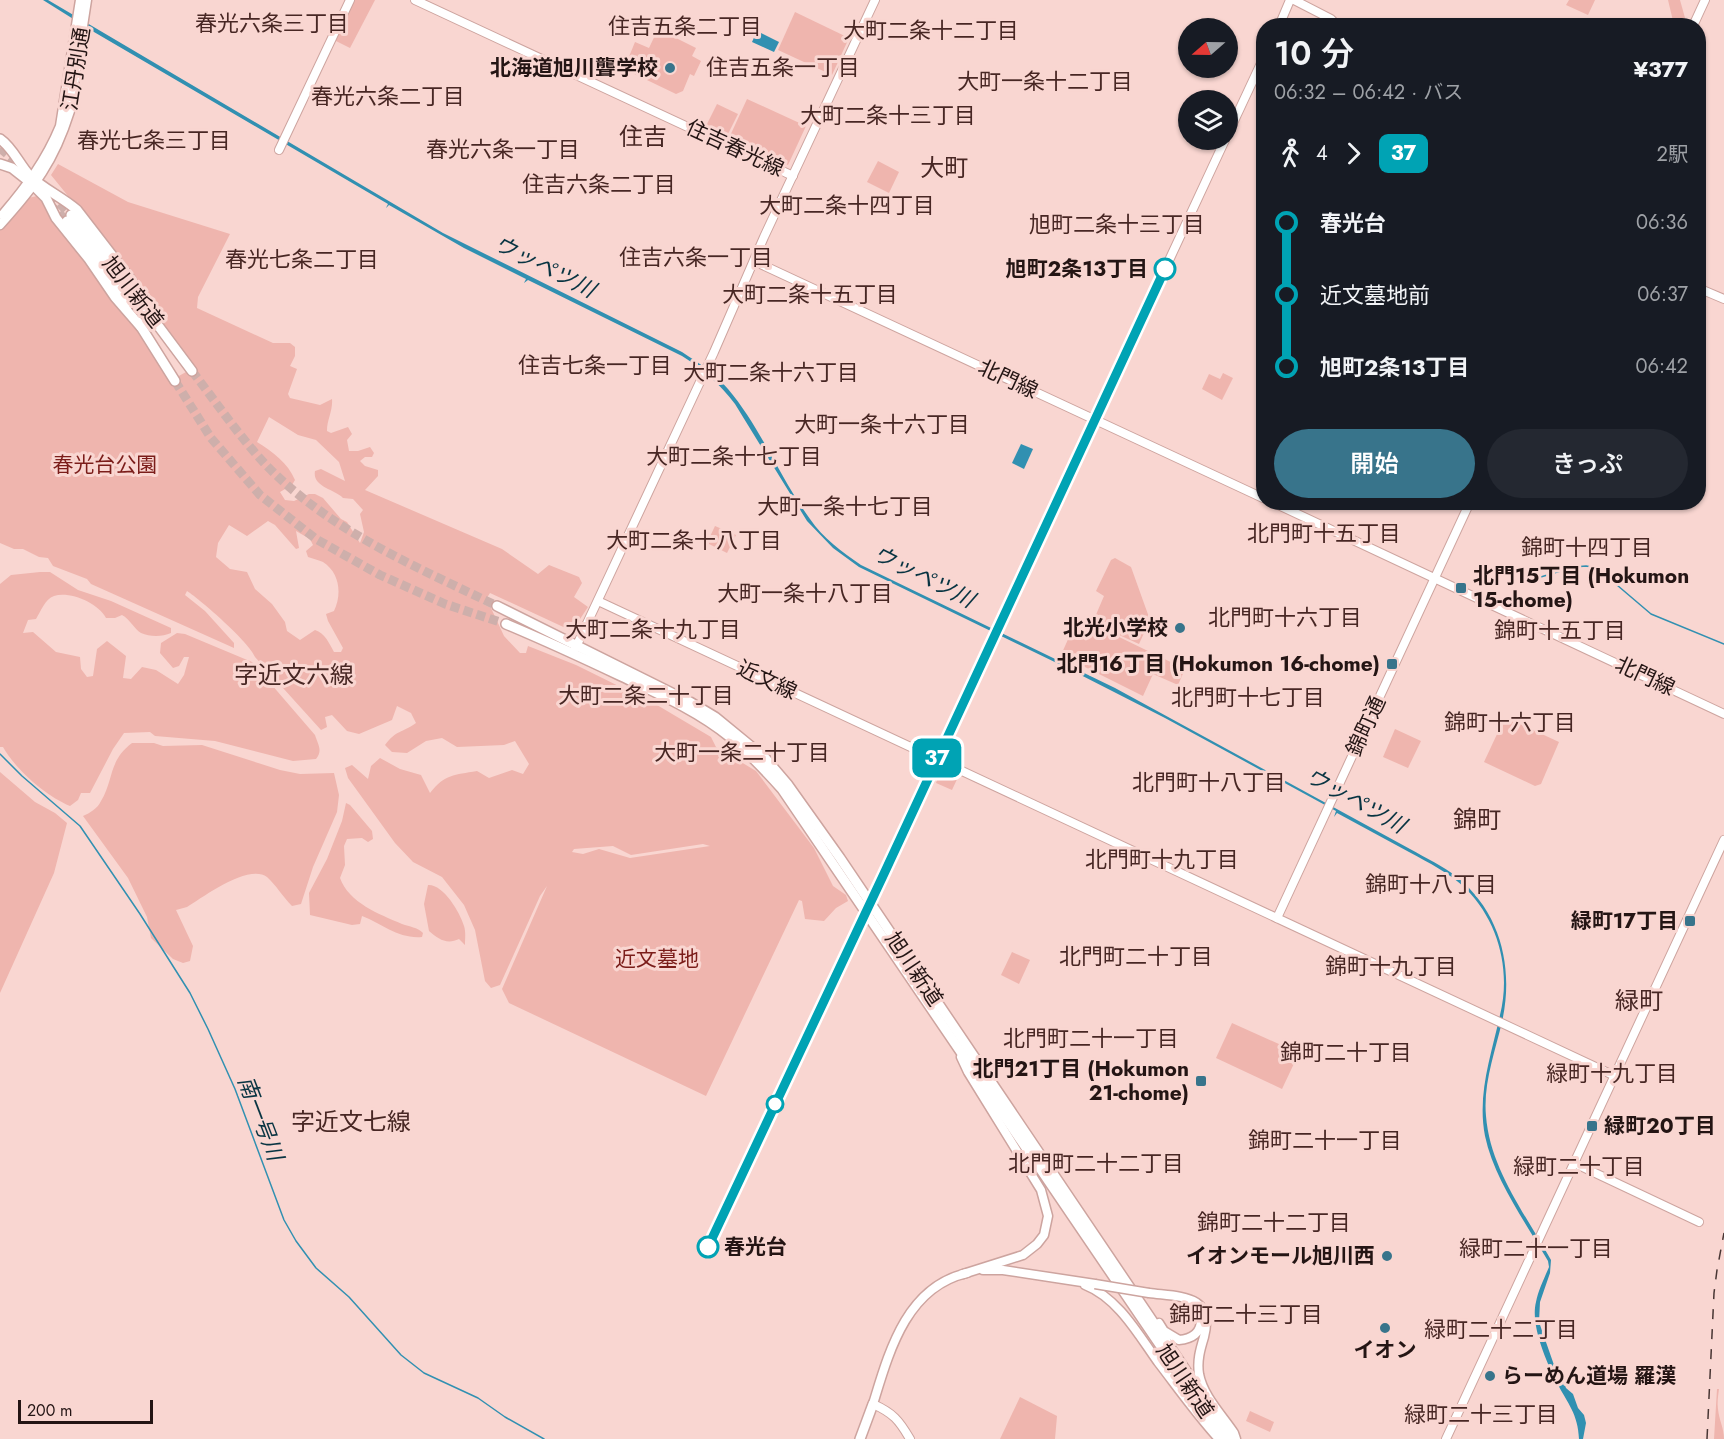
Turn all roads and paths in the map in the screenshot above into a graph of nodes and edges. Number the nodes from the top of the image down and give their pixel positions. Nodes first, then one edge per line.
1 (87, 0) edge
2 (350, 0) edge
3 (415, 0) edge
4 (875, 0) edge
5 (1292, 0) edge
6 (1705, 0) edge
7 (81, 7) edge
8 (1282, 18) edge
9 (1331, 18) edge
10 (1697, 18) edge
11 (1256, 74) edge
12 (1238, 112) edge
13 (0, 139) edge
14 (279, 150) dead end
15 (1220, 150) edge
16 (0, 164) edge
17 (793, 176) junction
18 (33, 182) junction
19 (0, 217) edge
20 (0, 225) edge
21 (754, 261) junction
22 (1706, 291) edge
23 (1724, 299) edge
24 (144, 307) junction
25 (141, 327) junction
26 (192, 371) tunnel mouth
27 (175, 381) tunnel mouth
28 (1095, 420) junction
29 (1256, 495) edge
30 (1289, 510) edge
31 (1466, 510) edge
32 (1435, 579) junction
33 (598, 601) junction
34 (497, 606) tunnel mouth
35 (506, 624) tunnel mouth
36 (575, 649) junction
37 (1724, 714) edge
38 (937, 759) junction
39 (1724, 840) edge
40 (870, 903) junction
41 (1277, 918) junction
42 (957, 1048) junction
43 (1615, 1076) junction
44 (1574, 1163) junction
45 (1699, 1222) dead end
46 (963, 1274) junction
47 (1123, 1278) junction
48 (1094, 1286) junction
49 (1173, 1296) junction
50 (873, 1404) junction
51 (860, 1439) edge
52 (865, 1439) edge
53 (910, 1439) edge
54 (1219, 1439) edge
55 (1224, 1439) edge
56 (1234, 1439) edge
57 (1446, 1439) edge

1 - 7 main road, 江丹別通
2 - 14 street
3 - 17 street, 住吉春光線
4 - 17 street
5 - 8 street
5 - 9 street
6 - 10 street
7 - 18 main road, 江丹別通
11 - 12 street
13 - 18 highway
15 - 28 street
16 - 18 highway
17 - 21 street
18 - 19 main road, 江丹別通
18 - 20 main road, 江丹別通
18 - 24 highway
18 - 25 highway
21 - 28 street, 北門線
21 - 33 street
22 - 23 street
24 - 25 highway, 旭川新道
24 - 26 highway, 旭川新道
25 - 27 highway, 旭川新道
28 - 29 street, 北門線
28 - 38 street
30 - 32 street, 北門線
31 - 32 street, 錦町通
32 - 37 street, 北門線
32 - 41 street, 錦町通
33 - 36 street
33 - 38 street, 近文線
34 - 36 highway, 旭川新道
35 - 36 highway, 旭川新道
36 - 40 highway, 旭川新道
36 - 42 highway, 旭川新道
38 - 40 street
38 - 41 street, 近文線
39 - 43 street
40 - 47 highway, 旭川新道
41 - 43 street, 近文線
42 - 46 main road
42 - 55 highway, 旭川新道
43 - 44 street
44 - 45 street
44 - 57 street
46 - 48 main road
46 - 50 main road
47 - 49 main road
47 - 56 highway, 旭川新道
48 - 49 main road, bridge
48 - 54 main road
49 - 56 main road
50 - 51 highway
50 - 52 highway
50 - 53 street

